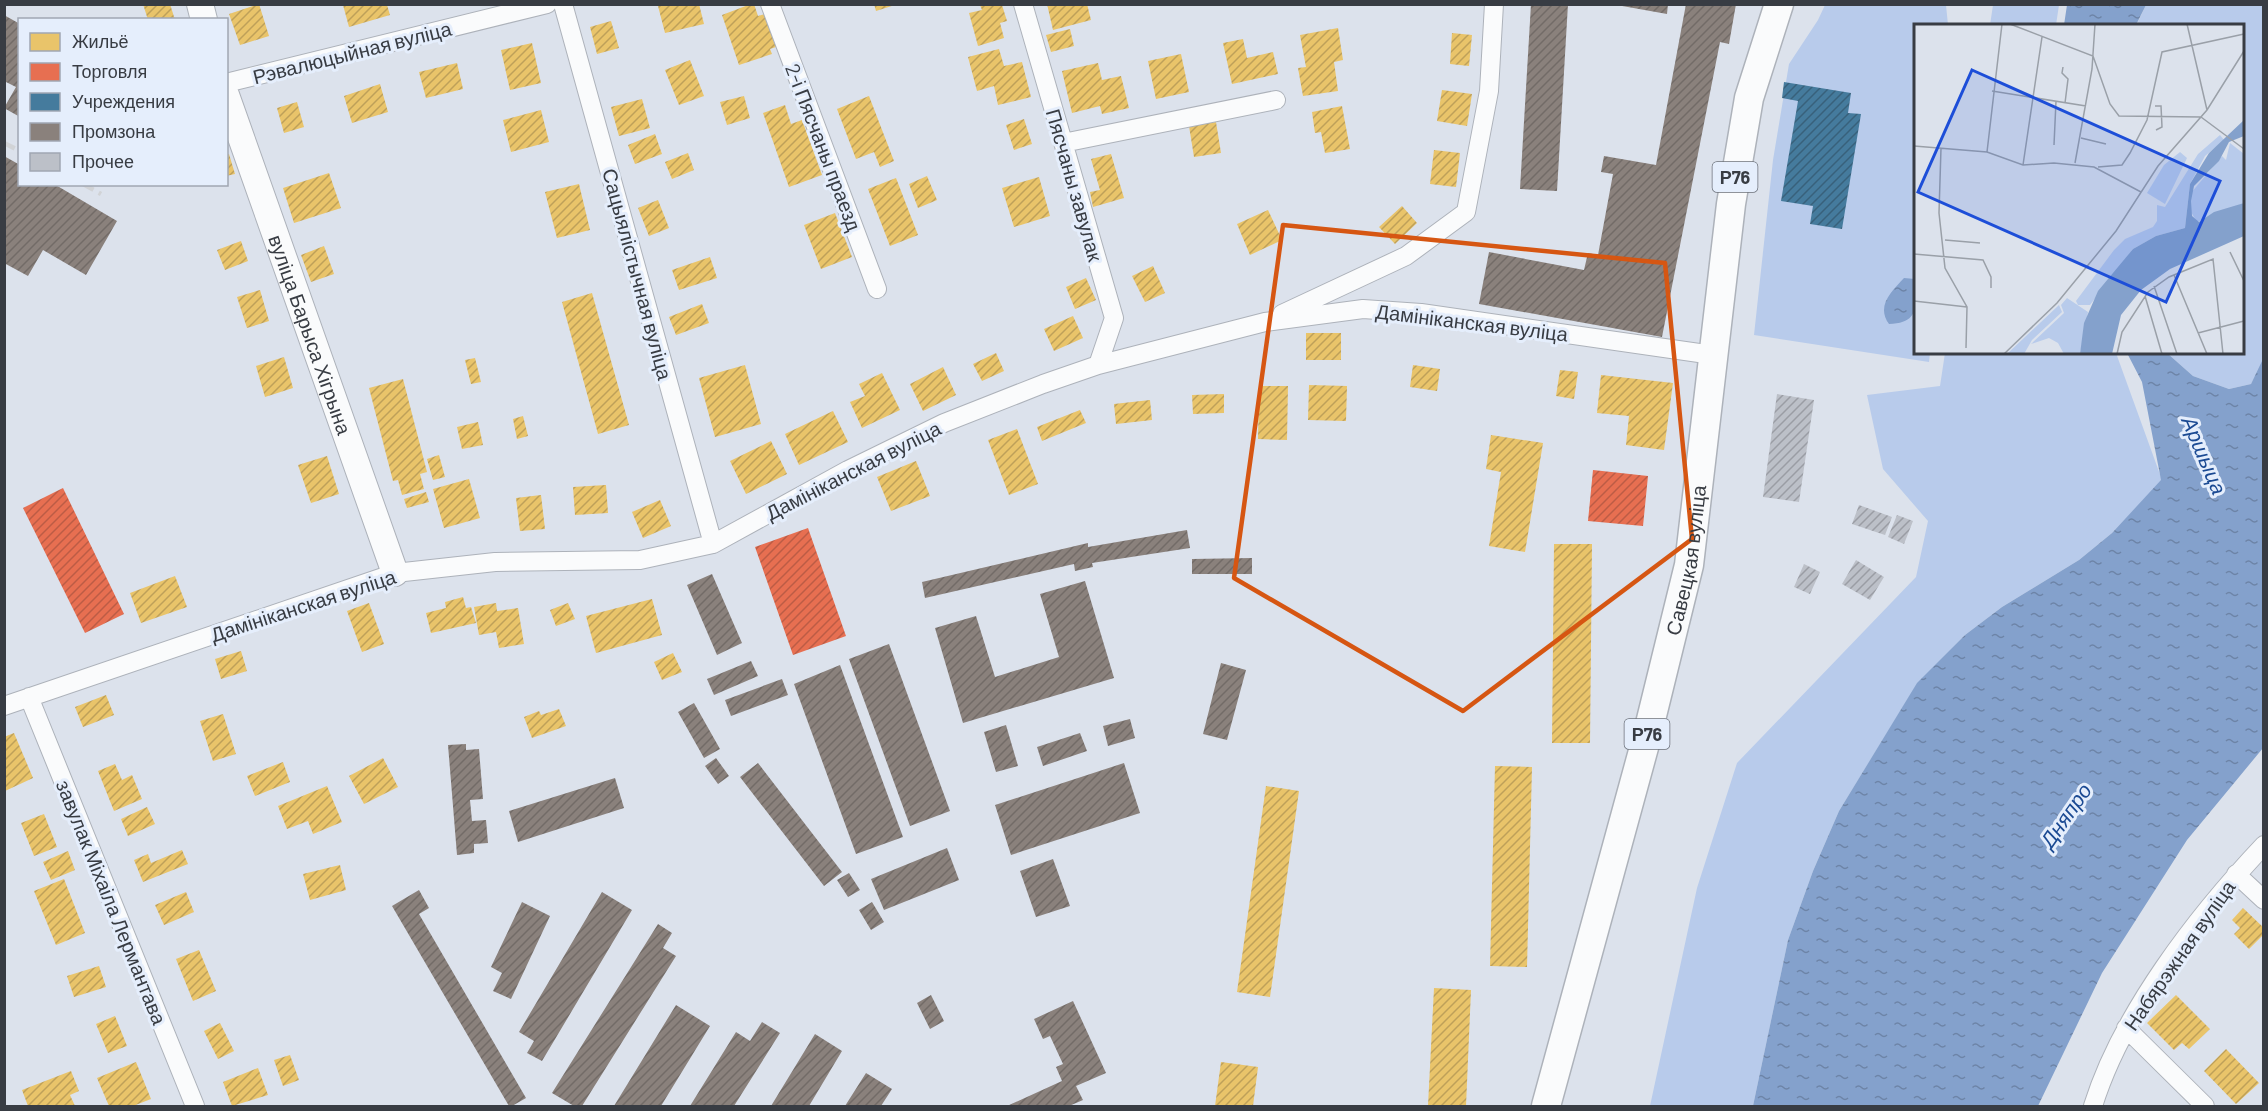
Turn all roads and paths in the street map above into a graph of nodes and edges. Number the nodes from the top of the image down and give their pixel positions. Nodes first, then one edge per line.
1 (547, 4) edge
2 (563, 4) edge
3 (770, 4) edge
4 (1023, 4) edge
5 (1494, 4) edge
6 (1779, 4) edge
7 (228, 83) edge
8 (1276, 100) dead end
9 (228, 101) edge
10 (1063, 143) junction
11 (878, 289) dead end
12 (1265, 322) junction
13 (1713, 355) junction
14 (1098, 365) junction
15 (713, 544) junction
16 (395, 573) junction
17 (29, 697) junction
18 (4, 706) edge
19 (2264, 845) edge
20 (2236, 874) junction
21 (2264, 900) edge
22 (2126, 1028) junction
23 (195, 1107) edge
24 (1546, 1107) edge
25 (2093, 1107) edge
26 (2205, 1107) edge

1 - 7 street, Рэвалюцыйная вуліца
2 - 15 street, Сацыялістычная вуліца
3 - 11 street, 2-і Пясчаны праезд
4 - 10 street, Пясчаны завулак
5 - 12 street
6 - 13 main road, Савецкая вуліца / Р76
8 - 10 street
9 - 16 street, вуліца Барыса Хігрына
10 - 14 street, Пясчаны завулак
12 - 13 street, Дамініканская вуліца
12 - 14 street, Дамініканская вуліца
13 - 24 main road, Савецкая вуліца / Р76
14 - 15 street, Дамініканская вуліца
15 - 16 street, Дамініканская вуліца
16 - 17 street, Дамініканская вуліца
17 - 18 street, Дамініканская вуліца
17 - 23 street, завулак Міхаіла Лермантава
19 - 20 street, Набярэжная вуліца
20 - 21 street
20 - 22 street, Набярэжная вуліца
22 - 25 street, Набярэжная вуліца
22 - 26 street

